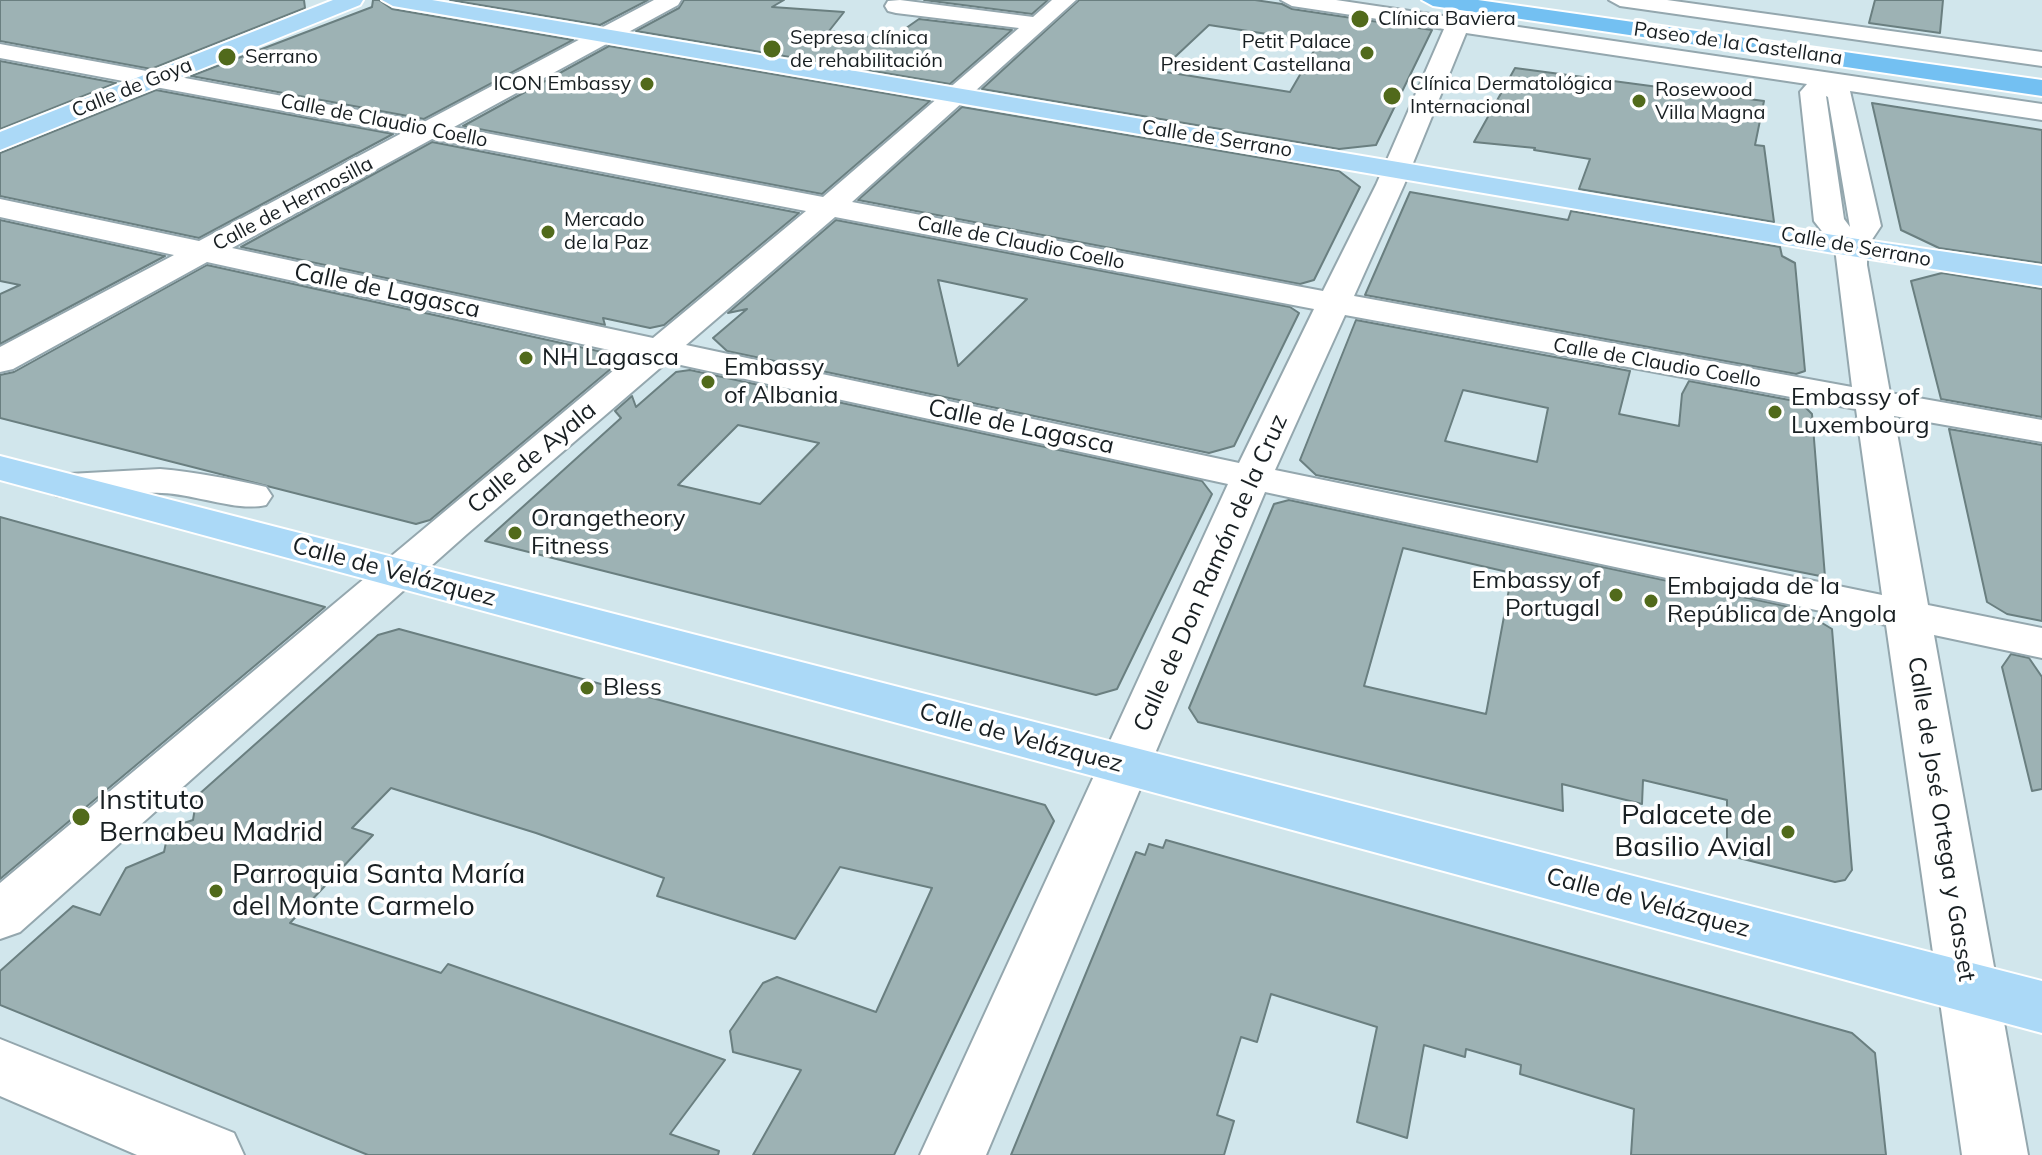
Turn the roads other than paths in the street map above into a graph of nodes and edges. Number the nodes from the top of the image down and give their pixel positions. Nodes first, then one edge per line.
1 (352, 0) edge
2 (393, 0) edge
3 (670, 0) edge
4 (1065, 0) edge
5 (1292, 0) edge
6 (1327, 0) edge
7 (1433, 0) edge
8 (1620, 0) edge
9 (1809, 3) dead end
10 (896, 6) dead end
11 (1469, 8) edge
12 (1037, 24) junction
13 (603, 36) junction
14 (0, 51) edge
15 (1822, 54) junction
16 (2042, 59) edge
17 (1718, 65) junction
18 (154, 79) junction
19 (2042, 80) edge
20 (1757, 87) dead end
21 (2042, 88) edge
22 (953, 96) junction
23 (2042, 112) edge
24 (1829, 118) tunnel mouth
25 (430, 130) junction
26 (0, 142) edge
27 (1396, 169) junction
28 (830, 206) junction
29 (0, 208) edge
30 (205, 251) junction
31 (1852, 262) junction
32 (2042, 276) edge
33 (1334, 303) junction
34 (1892, 326) dead end
35 (660, 350) junction
36 (0, 361) edge
37 (1873, 402) junction
38 (2042, 431) edge
39 (0, 468) edge
40 (1252, 476) junction
41 (69, 486) junction
42 (252, 496) dead end
43 (397, 573) junction
44 (1909, 616) junction
45 (2042, 643) edge
46 (1126, 765) junction
47 (0, 916) edge
48 (1967, 987) junction
49 (2042, 1007) edge
50 (0, 1067) edge
51 (134, 1142) edge
52 (211, 1155) edge
53 (953, 1155) edge
54 (1995, 1155) edge

1 - 18 main road, Calle de Goya
2 - 13 main road, Calle de Serrano
3 - 13 street, Calle de Hermosilla
4 - 12 street, Calle de Ayala
5 - 11 street, Paseo de la Castellana
6 - 11 street, Paseo de la Castellana
7 - 11 highway, Paseo de la Castellana
8 - 15 street, Paseo de la Castellana
9 - 15 street
10 - 12 street
11 - 15 highway, Paseo de la Castellana
11 - 17 street, Paseo de la Castellana
11 - 27 street, Calle de Don Ramón de la Cruz
12 - 22 street, Calle de Ayala
13 - 22 main road, Calle de Serrano
13 - 25 street, Calle de Hermosilla
14 - 18 street, Calle de Claudio Coello
15 - 16 street, Paseo de la Castellana
15 - 17 street, Paseo de la Castellana
15 - 19 highway, Paseo de la Castellana
15 - 21 highway, Paseo de la Castellana
15 - 23 street, Paseo de la Castellana
15 - 24 street
15 - 31 street, Calle de José Ortega y Gasset
15 - 31 street, Calle de José Ortega y Gasset
17 - 20 street
18 - 25 street, Calle de Claudio Coello
18 - 26 main road, Calle de Goya
22 - 27 main road, Calle de Serrano
22 - 28 street, Calle de Ayala
25 - 28 street, Calle de Claudio Coello
25 - 30 street, Calle de Hermosilla
27 - 31 main road, Calle de Serrano
27 - 33 street, Calle de Don Ramón de la Cruz
28 - 33 street, Calle de Claudio Coello
28 - 35 street, Calle de Ayala
29 - 30 street, Calle de Lagasca
30 - 35 street, Calle de Lagasca
30 - 36 street, Calle de Hermosilla
31 - 32 main road, Calle de Serrano
31 - 34 street
31 - 37 street, Calle de José Ortega y Gasset
33 - 37 street, Calle de Claudio Coello
33 - 40 street, Calle de Don Ramón de la Cruz
35 - 40 street, Calle de Lagasca
35 - 43 street, Calle de Ayala
37 - 38 street, Calle de Claudio Coello
37 - 44 street, Calle de José Ortega y Gasset
39 - 41 main road, Calle de Velázquez
40 - 44 street, Calle de Lagasca
40 - 46 street, Calle de Don Ramón de la Cruz
41 - 42 street
41 - 43 main road, Calle de Velázquez
43 - 46 main road, Calle de Velázquez
43 - 47 street, Calle de Ayala
44 - 45 street, Calle de Lagasca
44 - 48 street, Calle de José Ortega y Gasset
46 - 48 main road, Calle de Velázquez
46 - 53 street, Calle de Don Ramón de la Cruz
48 - 49 main road, Calle de Velázquez
48 - 54 street, Calle de José Ortega y Gasset
50 - 51 street
51 - 52 street

